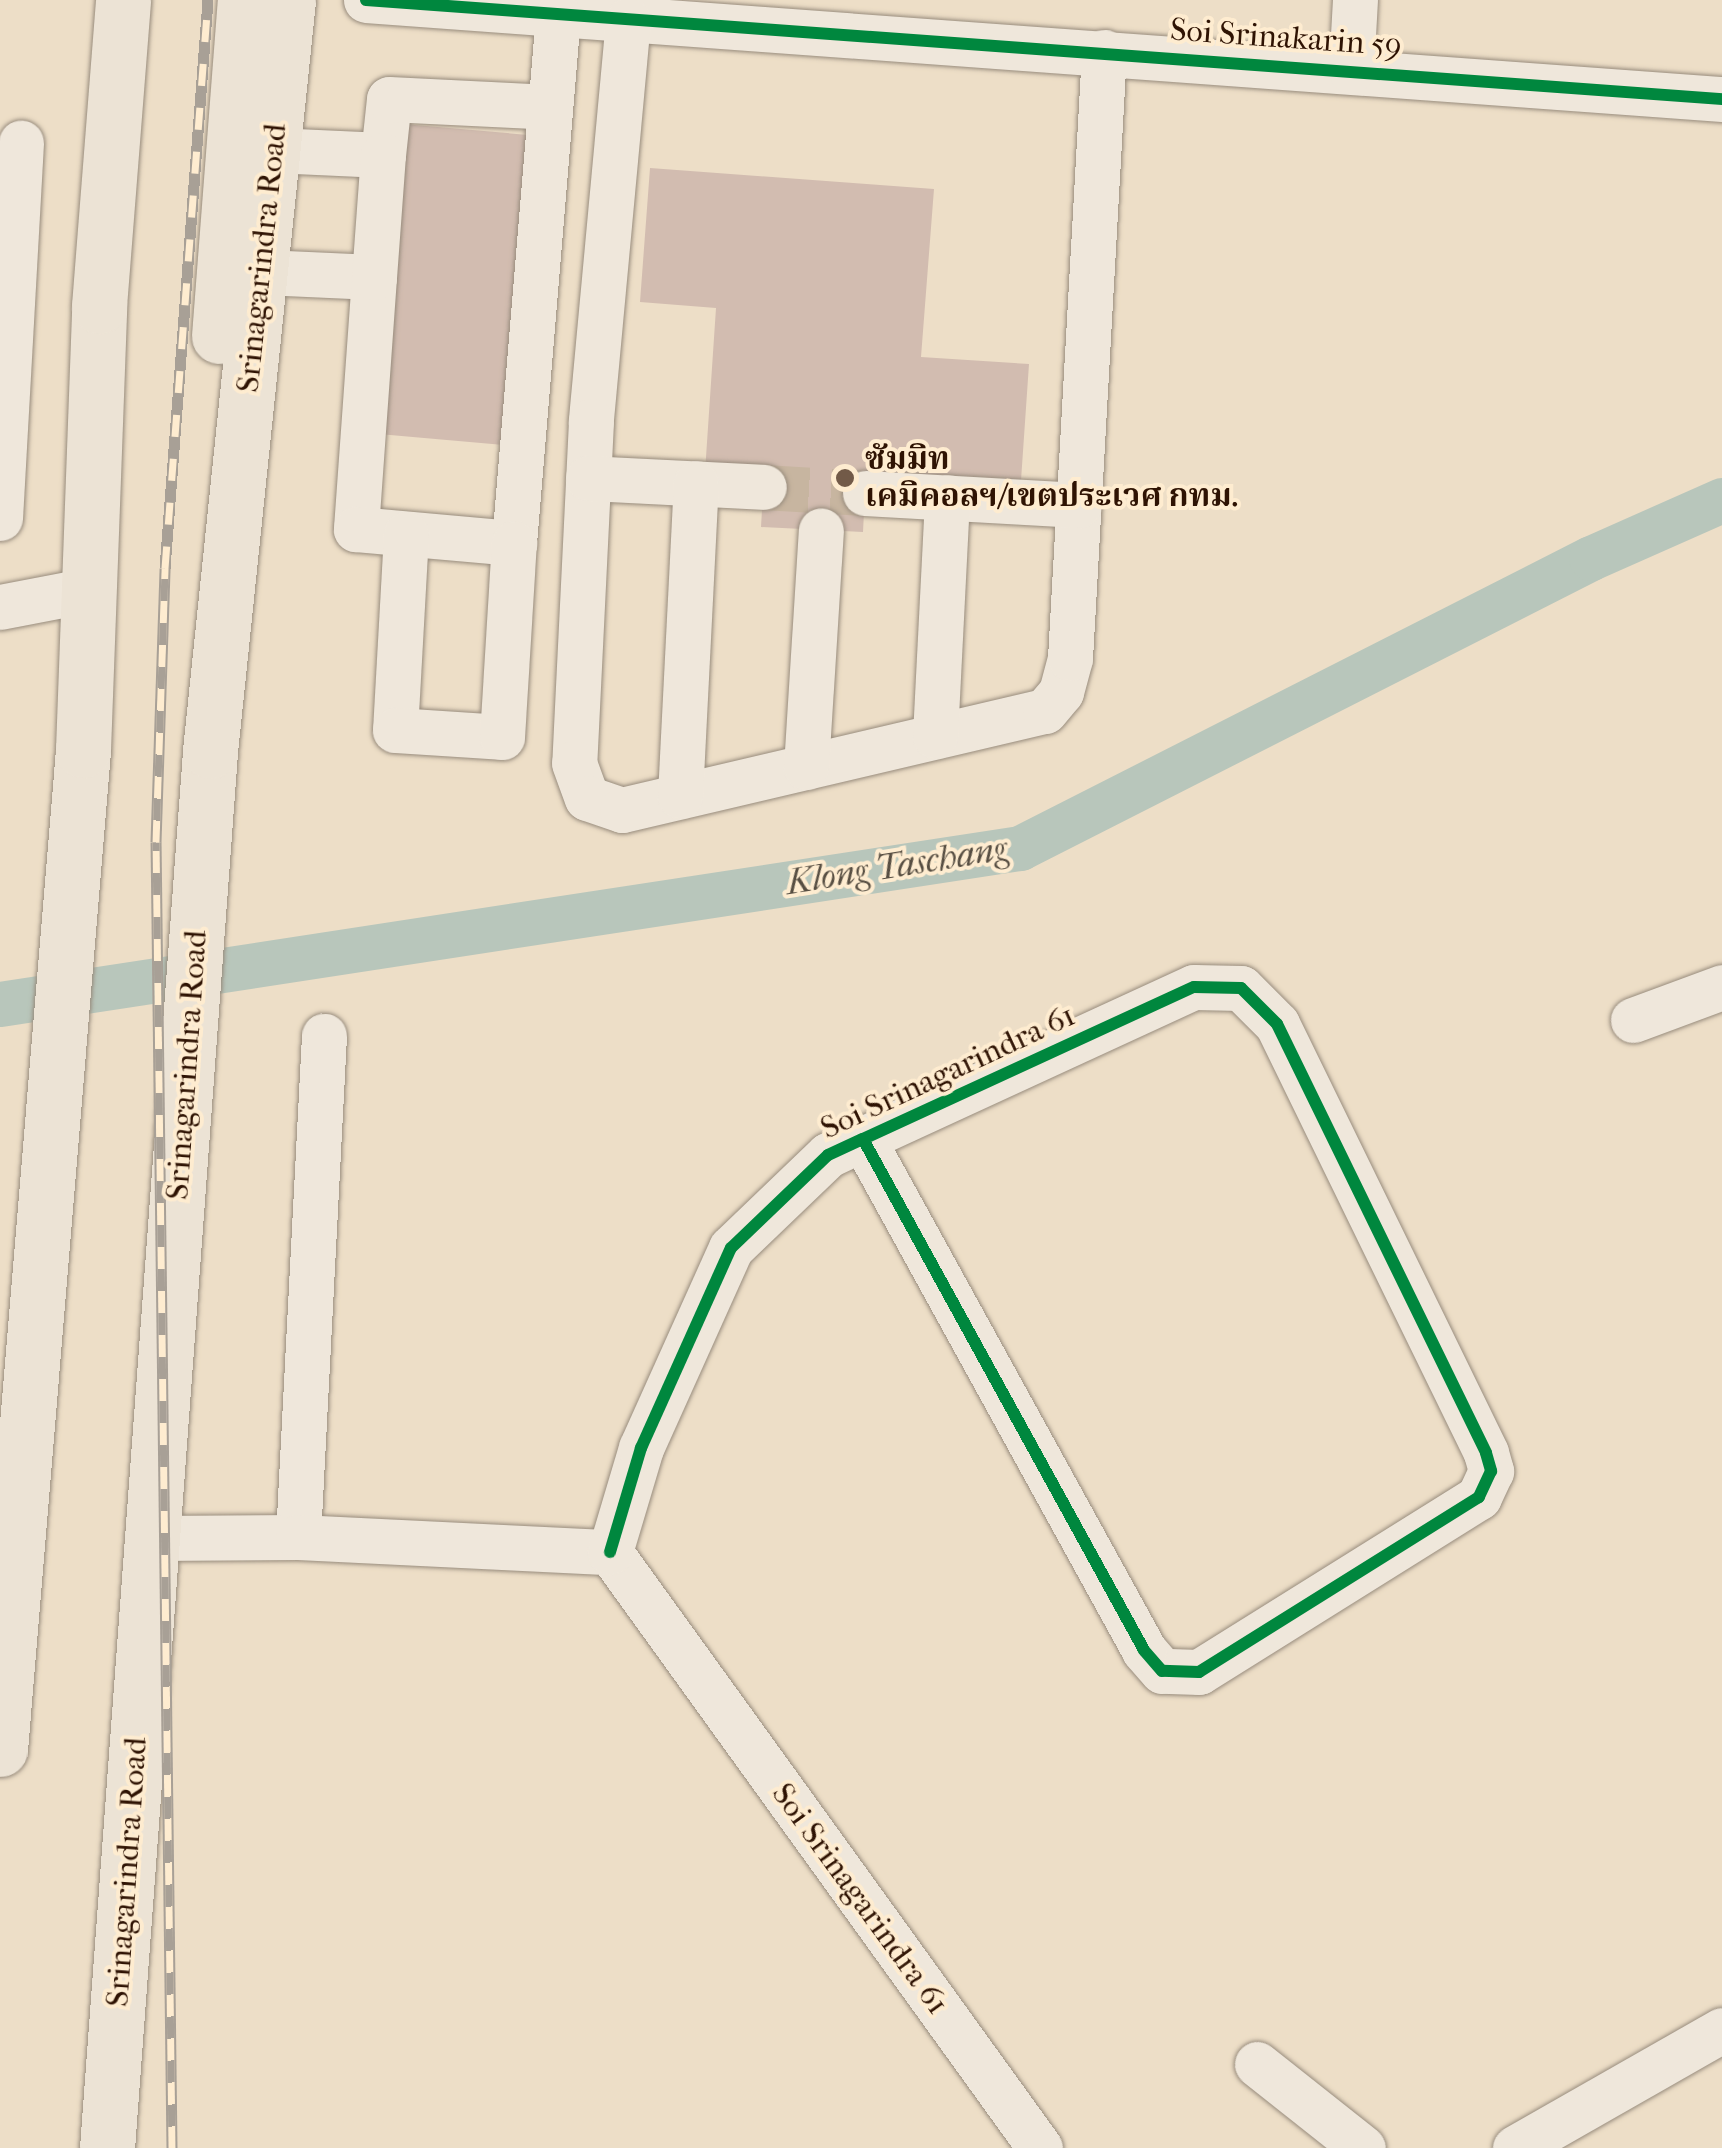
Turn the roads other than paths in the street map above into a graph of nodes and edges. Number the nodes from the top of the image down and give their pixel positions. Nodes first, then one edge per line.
1 (123, 0) edge
2 (160, 0) edge
3 (246, 0) edge
4 (288, 0) edge
5 (366, 0) edge
6 (1355, 0) edge
7 (558, 15) junction
8 (628, 20) junction
9 (1104, 52) junction
10 (1351, 71) junction
11 (1722, 99) edge
12 (550, 106) junction
13 (21, 144) dead end
14 (273, 150) junction
15 (383, 156) junction
16 (263, 272) junction
17 (374, 277) junction
18 (588, 478) junction
19 (696, 483) junction
20 (764, 487) tunnel mouth
21 (865, 492) tunnel mouth
22 (947, 497) junction
23 (1079, 504) junction
24 (0, 518) edge
25 (821, 530) dead end
26 (406, 534) junction
27 (514, 544) junction
28 (88, 590) junction
29 (0, 607) edge
30 (935, 736) junction
31 (83, 750) junction
32 (210, 751) junction
33 (806, 766) junction
34 (680, 796) junction
35 (1722, 988) edge
36 (1632, 1020) dead end
37 (324, 1036) dead end
38 (862, 1139) junction
39 (10, 1511) edge
40 (298, 1537) junction
41 (153, 1538) junction
42 (610, 1552) junction
43 (1, 1734) edge
44 (1722, 2030) edge
45 (1257, 2064) dead end
46 (106, 2142) edge
47 (1040, 2148) edge
48 (1363, 2148) edge
49 (1514, 2148) edge

1 - 28 main road
2 - 31 main road
3 - 32 main road
4 - 14 main road, Srinagarindra Road
5 - 7 street, Soi Srinakarin 59
6 - 10 street
7 - 8 street, Soi Srinakarin 59
7 - 12 street
8 - 9 street, Soi Srinakarin 59
8 - 18 street
9 - 10 street, Soi Srinakarin 59
9 - 23 street
10 - 11 street, Soi Srinakarin 59
12 - 15 street
12 - 27 street
13 - 24 street
14 - 15 street
14 - 16 main road, Srinagarindra Road
15 - 17 street
16 - 17 street
16 - 32 main road, Srinagarindra Road
17 - 26 street
18 - 19 street
18 - 34 street
19 - 20 street
19 - 34 street
21 - 22 street
22 - 23 street
22 - 30 street
23 - 30 street
25 - 33 street
26 - 27 street
26 - 27 street
28 - 29 street
28 - 31 main road
30 - 33 street
31 - 39 main road
32 - 41 main road, Srinagarindra Road
33 - 34 street
35 - 36 street
37 - 40 street
38 - 38 street, Soi Srinagarindra 61
38 - 42 street, Soi Srinagarindra 61
39 - 43 main road
40 - 41 street
40 - 42 street
41 - 46 main road, Srinagarindra Road
42 - 47 street, Soi Srinagarindra 61
44 - 49 street
45 - 48 street

